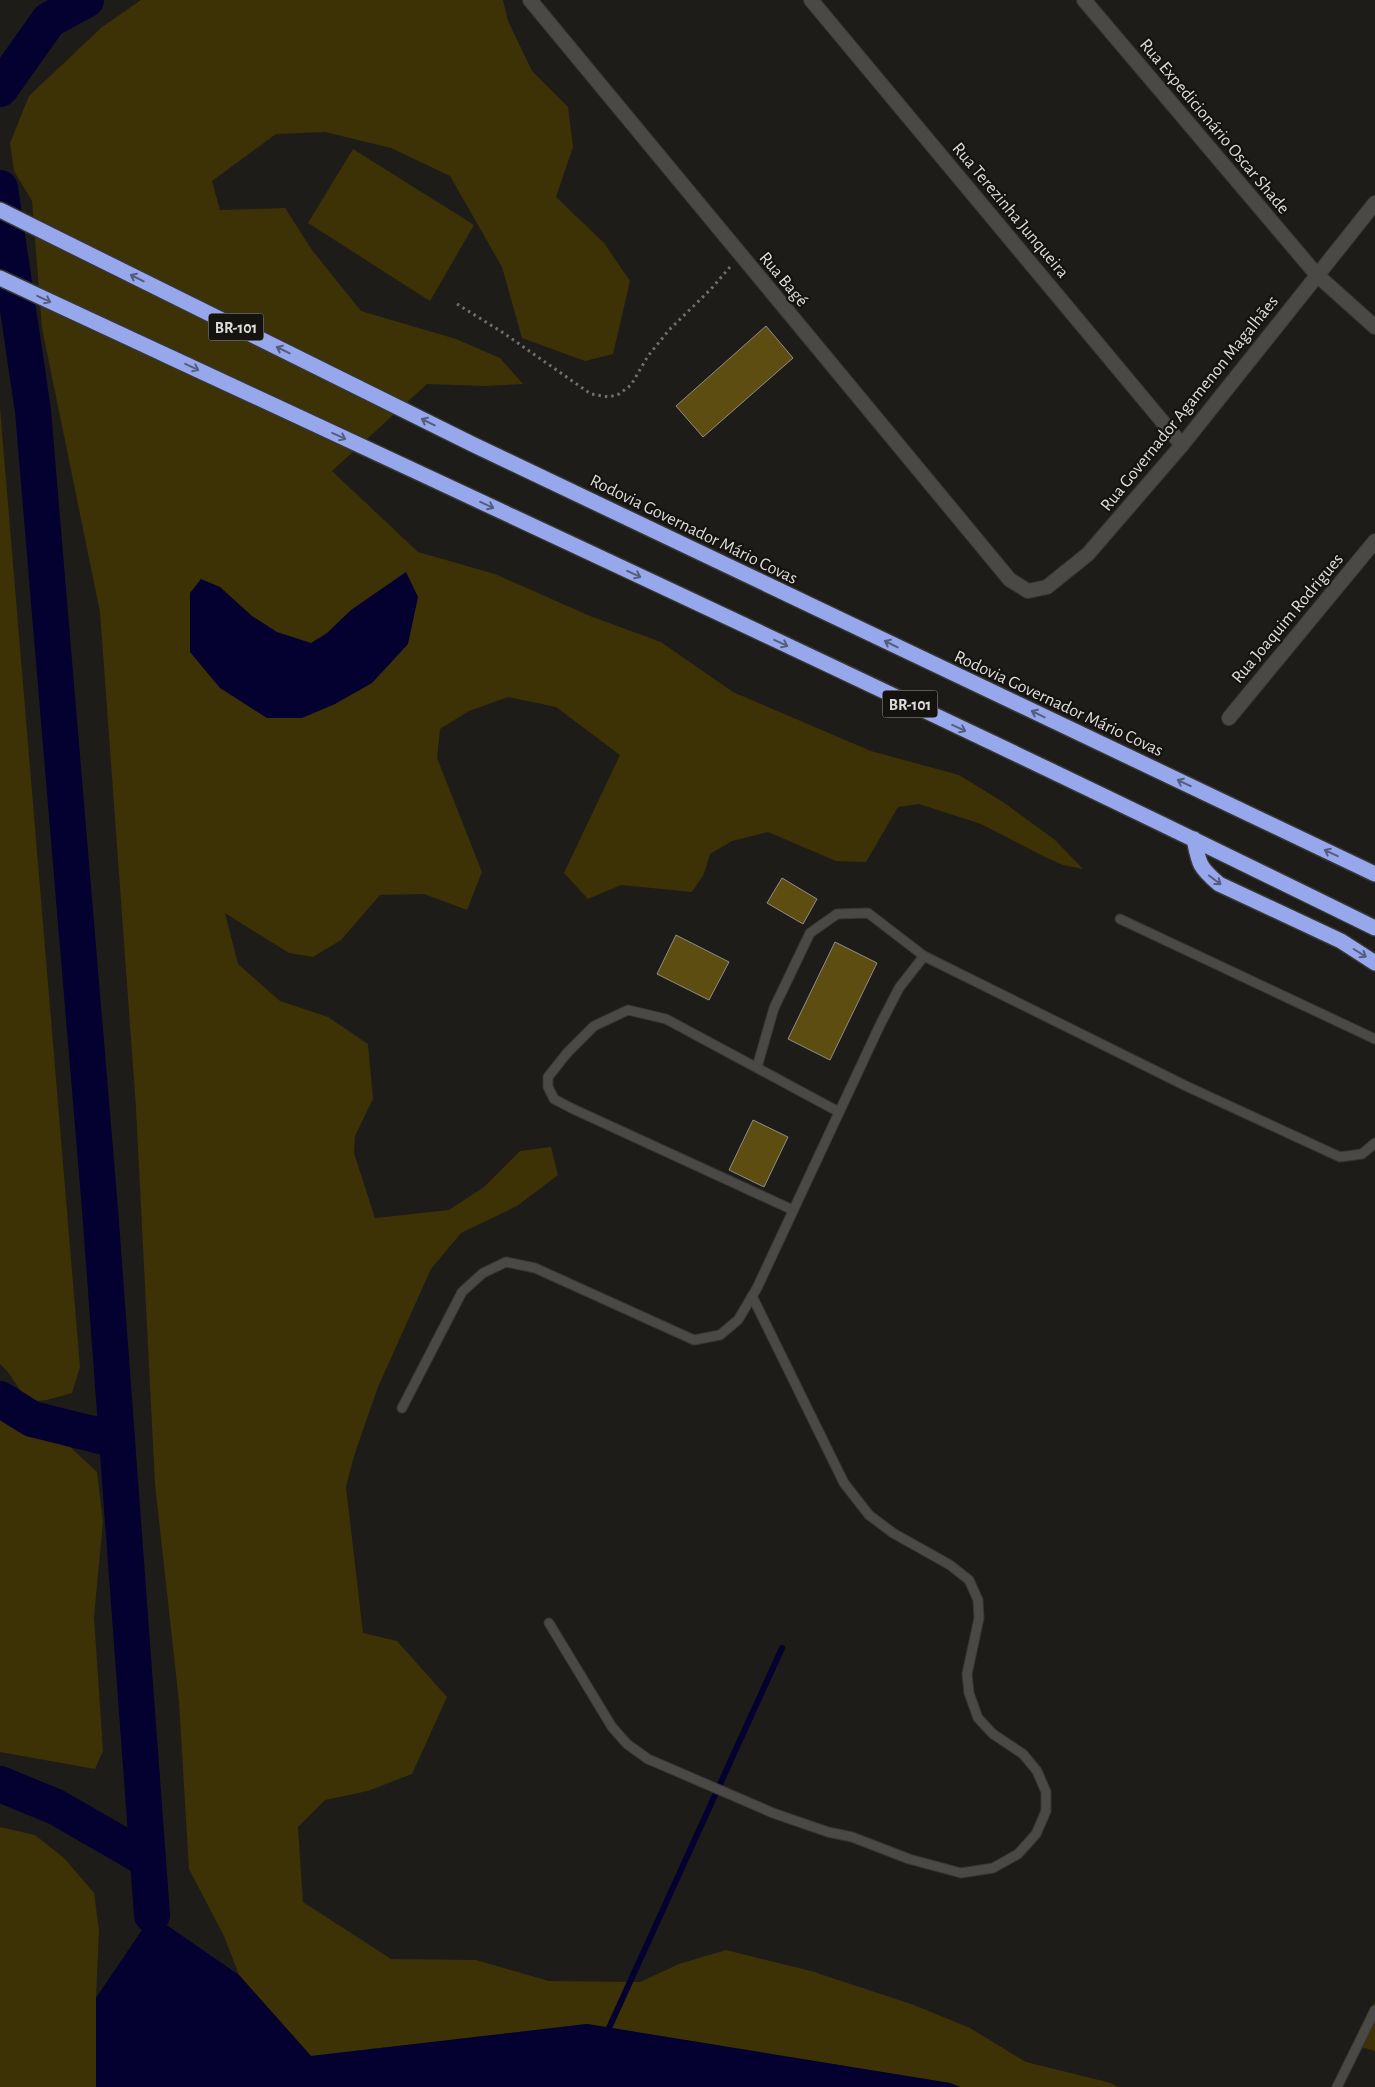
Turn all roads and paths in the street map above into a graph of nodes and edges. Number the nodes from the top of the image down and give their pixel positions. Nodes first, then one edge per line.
1 (530, 0) edge
2 (811, 0) edge
3 (1084, 0) edge
4 (1375, 203) edge
5 (0, 210) edge
6 (740, 255) junction
7 (1317, 275) junction
8 (0, 278) edge
9 (457, 304) dead end
10 (1375, 327) edge
11 (1182, 445) junction
12 (1375, 541) edge
13 (1010, 580) joint
14 (1229, 718) dead end
15 (1194, 839) junction
16 (1375, 874) edge
17 (1120, 918) dead end
18 (1375, 928) edge
19 (924, 956) junction
20 (1375, 963) edge
21 (1375, 1039) edge
22 (757, 1067) junction
23 (839, 1112) junction
24 (1375, 1143) edge
25 (793, 1210) junction
26 (752, 1296) junction
27 (402, 1408) dead end
28 (549, 1624) dead end
29 (1375, 2010) edge
30 (1337, 2087) edge

1 - 6 street, Rua Bagé
2 - 11 street, Rua Terezinha Junqueira
3 - 7 street, Rua Expedicionário Oscar Shade
4 - 7 street, Rua Governador Agamenon Magalhães
16 -> 5 highway, Rodovia Governador Mário Covas / BR-101
6 - 9 path
6 - 13 street, Rua Bagé
7 - 10 street, Rua Expedicionário Oscar Shade
7 - 11 street, Rua Governador Agamenon Magalhães
8 -> 15 highway, BR-101
11 - 13 street, Rua Governador Agamenon Magalhães
12 - 14 street, Rua Joaquim Rodrigues
15 - 18 highway, BR-101
15 -> 20 highway
17 - 21 lane
19 - 22 lane
19 - 23 lane
19 - 24 lane
22 - 23 lane
22 - 25 lane
23 - 25 lane
25 - 26 lane
26 - 27 lane
26 - 28 lane
29 - 30 lane

